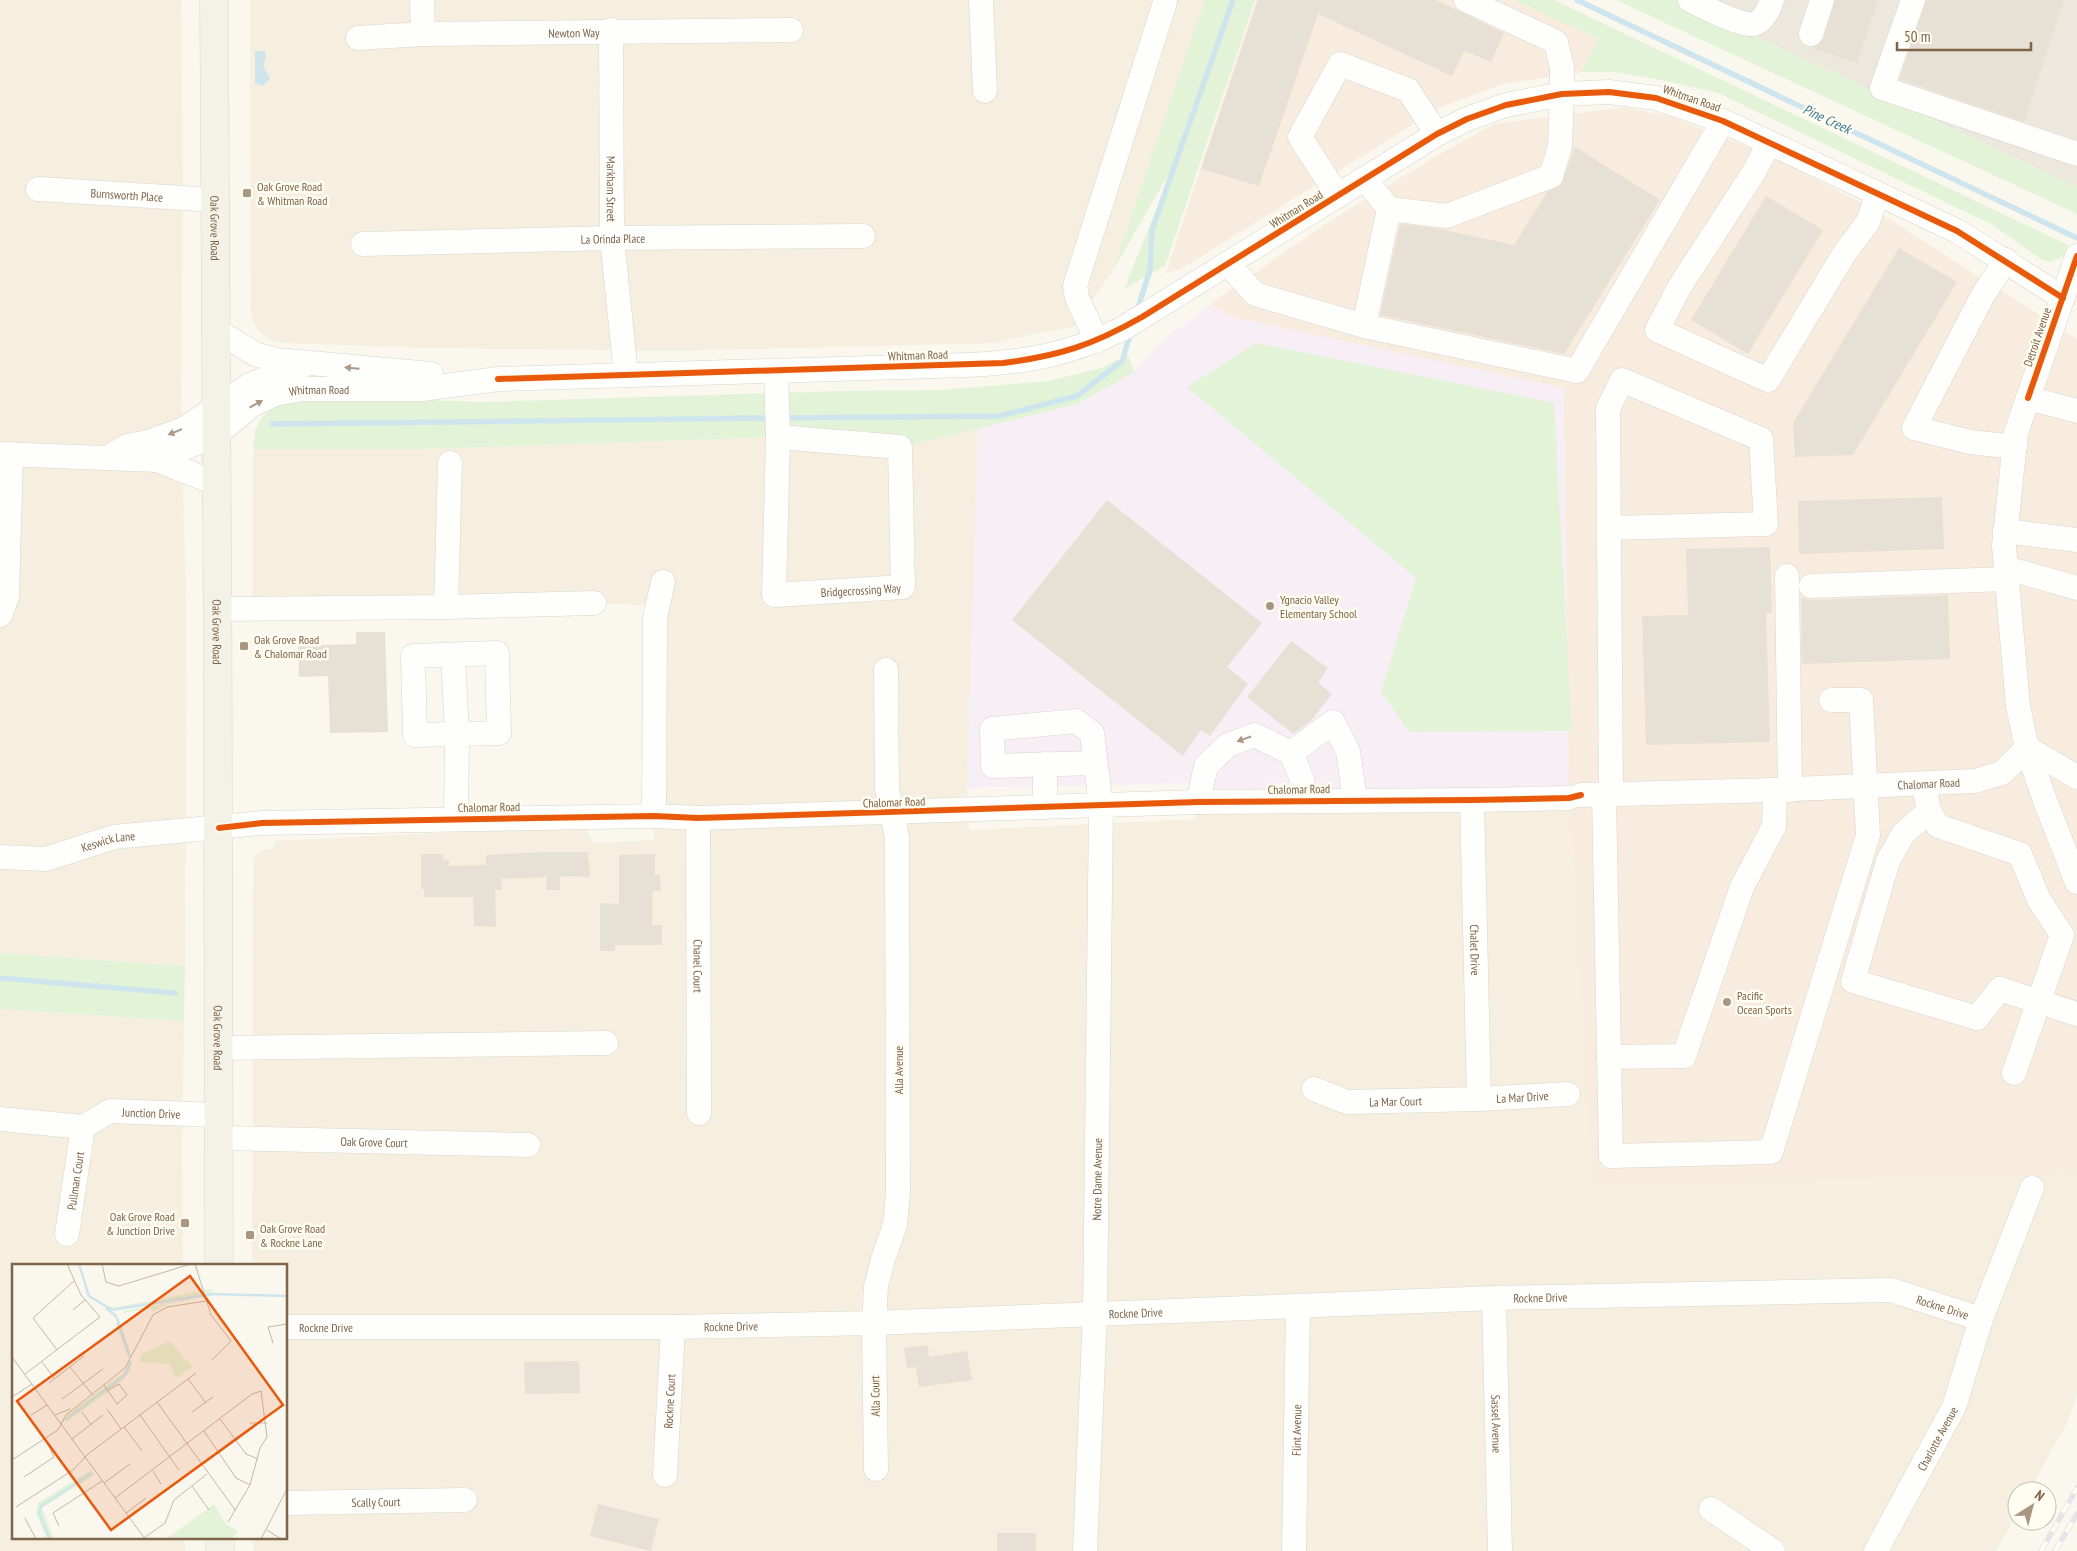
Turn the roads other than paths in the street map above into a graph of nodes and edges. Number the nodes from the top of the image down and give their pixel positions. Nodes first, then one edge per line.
1 (214, 0) edge
2 (422, 0) edge
3 (981, 0) edge
4 (1466, 0) edge
5 (1690, 0) edge
6 (1772, 0) edge
7 (1822, 0) edge
8 (1913, 0) edge
9 (1164, 2) dead end
10 (611, 30) junction
11 (791, 30) dead end
12 (422, 34) junction
13 (1811, 34) dead end
14 (358, 38) dead end
15 (985, 91) dead end
16 (1562, 94) junction
17 (1723, 121) junction
18 (1437, 134) junction
19 (1769, 143) junction
20 (2077, 154) edge
21 (1365, 179) junction
22 (38, 189) dead end
23 (1877, 194) junction
24 (1338, 196) junction
25 (216, 200) junction
26 (1389, 209) junction
27 (862, 236) dead end
28 (612, 238) junction
29 (363, 244) dead end
30 (2006, 260) junction
31 (1228, 264) junction
32 (2075, 269) edge
33 (2063, 298) junction
34 (1364, 326) junction
35 (216, 330) junction
36 (1097, 341) junction
37 (310, 364) junction
38 (626, 375) junction
39 (498, 379) junction
40 (777, 382) junction
41 (2028, 398) junction
42 (2077, 411) edge
43 (217, 420) junction
44 (778, 437) junction
45 (2015, 447) junction
46 (6, 454) edge
47 (109, 457) junction
48 (157, 460) junction
49 (450, 463) dead end
50 (218, 484) junction
51 (1610, 528) junction
52 (2005, 531) junction
53 (2077, 540) edge
54 (2006, 574) junction
55 (1787, 576) dead end
56 (664, 582) dead end
57 (1811, 586) dead end
58 (2077, 588) edge
59 (594, 603) dead end
60 (446, 607) junction
61 (216, 609) junction
62 (0, 615) edge
63 (454, 655) junction
64 (886, 670) dead end
65 (1831, 700) dead end
66 (457, 734) junction
67 (2027, 748) junction
68 (1291, 753) junction
69 (1095, 763) junction
70 (1045, 764) junction
71 (2077, 777) edge
72 (1925, 784) junction
73 (1865, 786) junction
74 (1783, 790) junction
75 (1608, 794) junction
76 (1300, 800) junction
77 (1355, 800) junction
78 (1472, 800) junction
79 (1198, 802) junction
80 (1101, 806) junction
81 (1045, 808) junction
82 (1929, 811) junction
83 (893, 813) junction
84 (654, 816) junction
85 (698, 818) junction
86 (456, 819) junction
87 (219, 828) junction
88 (0, 857) edge
89 (2077, 882) edge
90 (2039, 1002) junction
91 (2077, 1014) edge
92 (606, 1043) dead end
93 (218, 1048) junction
94 (1609, 1057) junction
95 (2014, 1073) dead end
96 (1314, 1089) dead end
97 (1568, 1094) dead end
98 (1479, 1099) junction
99 (699, 1113) dead end
100 (0, 1119) edge
101 (218, 1126) junction
102 (83, 1127) junction
103 (528, 1145) dead end
104 (2032, 1188) dead end
105 (66, 1234) dead end
106 (219, 1264) edge
107 (1494, 1298) junction
108 (1298, 1307) junction
109 (1095, 1313) junction
110 (1981, 1319) junction
111 (874, 1323) junction
112 (288, 1327) edge
113 (673, 1327) junction
114 (876, 1469) dead end
115 (665, 1475) dead end
116 (465, 1500) dead end
117 (288, 1503) edge
118 (1711, 1509) dead end
119 (220, 1538) edge
120 (220, 1551) edge
121 (1085, 1551) edge
122 (1294, 1551) edge
123 (1500, 1551) edge
124 (1773, 1551) edge
125 (1876, 1551) edge

1 - 25 main road, Oak Grove Road
2 - 12 street
3 - 15 street
4 - 16 street
5 - 6 street
7 - 13 street
8 - 20 street
9 - 36 street
10 - 11 street, Newton Way
10 - 12 street, Newton Way
10 - 28 street, Markham Street
12 - 14 street, Newton Way
16 - 17 street, Whitman Road
16 - 18 street, Whitman Road
16 - 26 street
17 - 19 street, Whitman Road
17 - 34 street
18 - 21 street, Whitman Road
18 - 24 street
19 - 23 street, Whitman Road
19 - 23 street
21 - 24 street, Whitman Road
21 - 26 street
22 - 25 street, Burnsworth Place
23 - 30 street, Whitman Road
24 - 31 street, Whitman Road
25 - 35 main road, Oak Grove Road
26 - 34 street
27 - 28 street, La Orinda Place
28 - 29 street, La Orinda Place
28 - 38 street, Markham Street
30 - 33 street, Whitman Road
30 - 45 street
31 - 34 street
31 - 36 street, Whitman Road
32 - 33 street, Detroit Avenue
33 - 41 street, Detroit Avenue
35 - 37 street, Whitman Road
35 - 43 main road, Oak Grove Road
36 - 40 street, Whitman Road
39 -> 37 street, Whitman Road
37 - 43 street, Whitman Road
38 - 39 street, Whitman Road
38 - 40 street, Whitman Road
43 -> 39 street, Whitman Road
40 - 44 street, Bridgecrossing Way
41 - 42 street
41 - 45 street, Detroit Avenue
43 -> 47 street, Whitman Road
43 - 48 street, Whitman Road
43 - 50 main road, Oak Grove Road
44 - 44 street, Bridgecrossing Way
45 - 52 street, Detroit Avenue
46 - 47 street, Whitman Road
46 - 62 street
47 - 48 street, Whitman Road
48 - 50 street, Whitman Road
49 - 60 street
50 - 61 main road, Oak Grove Road
51 - 51 street
51 - 75 street
52 - 53 street
52 - 54 street, Detroit Avenue
54 - 57 street
54 - 58 street
54 - 67 street, Detroit Avenue
55 - 74 street
56 - 84 street
59 - 60 street
60 - 61 street
61 - 87 main road, Oak Grove Road
63 - 66 street
63 - 66 street
63 - 66 street
64 - 83 street, Alla Avenue
65 - 73 street
66 - 86 street
67 - 71 street
67 - 72 street, Chalomar Road
67 - 89 street
68 - 76 street
68 - 77 street
68 -> 79 street
69 - 70 street
69 - 70 street, Notre Dame Avenue
69 - 80 street, Notre Dame Avenue
70 - 81 street
72 - 73 street, Chalomar Road
72 - 82 street
73 - 74 street, Chalomar Road
73 - 94 street
74 - 75 street, Chalomar Road
74 - 94 street
75 - 78 street, Chalomar Road
75 - 94 street
76 - 77 street, Chalomar Road
76 - 79 street, Chalomar Road
77 - 78 street, Chalomar Road
78 - 98 street, Chalet Drive
79 - 80 street, Chalomar Road
80 - 81 street, Chalomar Road
80 - 109 street, Notre Dame Avenue
81 - 83 street, Chalomar Road
82 - 90 street
82 - 90 street
83 - 85 street, Chalomar Road
83 - 111 street, Alla Avenue
84 - 85 street, Chalomar Road
84 - 86 street, Chalomar Road
85 - 99 street, Chanel Court
86 - 87 street, Chalomar Road
87 - 88 street, Keswick Lane
87 - 93 main road, Oak Grove Road
90 - 91 street
90 - 95 street
92 - 93 street
93 - 101 main road, Oak Grove Road
96 - 98 street, La Mar Court
97 - 98 street, La Mar Drive
100 - 102 street
101 - 102 street, Junction Drive
101 - 103 street, Oak Grove Court
101 - 106 main road, Oak Grove Road
102 - 105 street, Pullman Court
104 - 110 street, Charlotte Avenue
107 - 108 street, Rockne Drive
107 - 110 street, Rockne Drive
107 - 123 street, Sassel Avenue
108 - 109 street, Rockne Drive
108 - 122 street, Flint Avenue
109 - 111 street, Rockne Drive
109 - 121 street, Notre Dame Avenue
110 - 125 street, Charlotte Avenue
111 - 113 street, Rockne Drive
111 - 114 street, Alla Court
112 - 113 street, Rockne Drive
113 - 115 street, Rockne Court
116 - 117 street, Scally Court
118 - 124 street
119 - 120 main road

